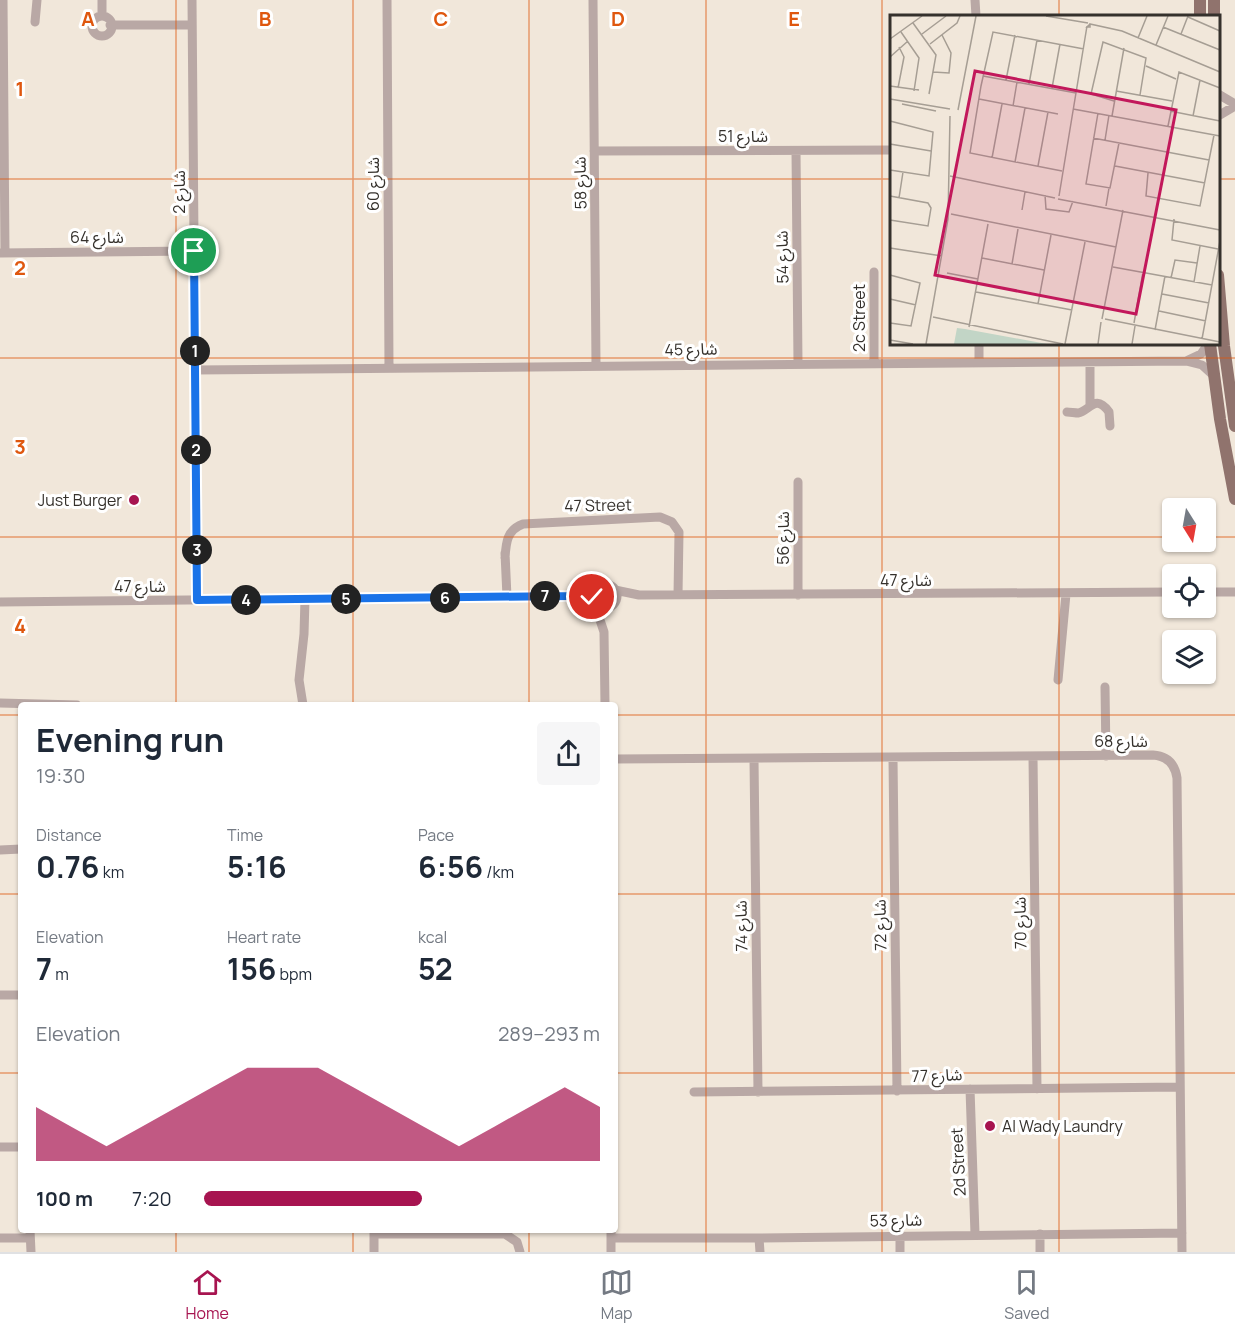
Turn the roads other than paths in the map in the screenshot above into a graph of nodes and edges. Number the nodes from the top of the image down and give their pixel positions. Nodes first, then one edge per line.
1 (3, 0) edge
2 (37, 0) edge
3 (102, 0) edge
4 (192, 0) edge
5 (387, 0) edge
6 (593, 0) edge
7 (975, 0) edge
8 (976, 15) edge
9 (102, 16) junction
10 (35, 22) dead end
11 (110, 25) junction
12 (192, 25) junction
13 (1220, 95) edge
14 (1235, 105) edge
15 (1220, 115) edge
16 (890, 150) edge
17 (796, 151) junction
18 (594, 152) junction
19 (194, 251) junction
20 (2, 253) edge
21 (874, 272) dead end
22 (1220, 296) edge
23 (1220, 334) edge
24 (979, 345) edge
25 (1208, 345) edge
26 (1209, 345) edge
27 (1224, 346) junction
28 (1186, 361) junction
29 (798, 363) junction
30 (874, 363) junction
31 (979, 363) junction
32 (1090, 363) junction
33 (596, 365) junction
34 (389, 368) junction
35 (195, 370) junction
36 (1214, 376) junction
37 (1090, 405) junction
38 (1067, 412) dead end
39 (1110, 426) dead end
40 (1235, 426) edge
41 (798, 482) dead end
42 (1235, 499) edge
43 (594, 590) junction
44 (615, 590) junction
45 (1232, 591) edge
46 (1162, 592) edge
47 (1216, 592) edge
48 (1066, 594) junction
49 (639, 595) junction
50 (678, 595) junction
51 (798, 595) junction
52 (567, 596) junction
53 (507, 597) junction
54 (305, 599) junction
55 (197, 600) junction
56 (0, 602) edge
57 (595, 604) junction
58 (613, 605) junction
59 (604, 632) junction
60 (1058, 680) dead end
61 (1105, 687) dead end
62 (302, 702) edge
63 (605, 702) edge
64 (0, 704) edge
65 (18, 704) edge
66 (1106, 756) junction
67 (1033, 757) junction
68 (618, 759) edge
69 (754, 759) junction
70 (893, 759) junction
71 (18, 849) edge
72 (0, 850) edge
73 (0, 995) edge
74 (18, 995) edge
75 (1180, 1087) junction
76 (970, 1089) junction
77 (1037, 1089) junction
78 (897, 1091) junction
79 (694, 1092) dead end
80 (758, 1092) junction
81 (0, 1147) edge
82 (18, 1147) edge
83 (374, 1233) edge
84 (440, 1233) edge
85 (1182, 1233) junction
86 (30, 1234) edge
87 (611, 1234) edge
88 (975, 1234) junction
89 (1040, 1234) junction
90 (900, 1235) junction
91 (0, 1238) edge
92 (759, 1238) junction
93 (31, 1252) edge
94 (374, 1252) edge
95 (520, 1252) edge
96 (611, 1252) edge
97 (760, 1252) edge
98 (900, 1252) edge
99 (1040, 1252) edge
100 (1182, 1252) edge

1 - 20 street
2 - 10 street
3 - 9 street
4 - 12 street, شارع 2
5 - 34 street, شارع 60
6 - 18 street, شارع 58
7 - 8 street
9 - 11 street
9 - 11 street
11 - 12 street
12 - 19 street, شارع 2
13 - 14 street
14 - 15 street
16 - 17 street, شارع 51
17 - 18 street, شارع 51
17 - 29 street, شارع 54
18 - 33 street, شارع 58
19 - 20 street, شارع 64
19 - 35 street, شارع 2
21 - 30 street, 2c Street
22 - 27 main road
23 - 27 main road
24 - 31 street
25 - 28 street
26 - 36 main road
27 - 40 main road
28 - 32 street, شارع 45
28 - 36 street, شارع 45
29 - 30 street, شارع 45
29 - 33 street, شارع 45
30 - 31 street, شارع 45
31 - 32 street, شارع 45
32 - 37 street
33 - 34 street, شارع 45
34 - 35 street, شارع 45
35 - 55 street, شارع 2
36 - 42 main road
37 - 38 street
37 - 39 street
41 - 51 street, شارع 56
43 - 44 street
43 - 52 street, شارع 47
43 - 57 street
44 - 49 street, شارع 47
44 - 58 street
45 - 47 street
46 - 48 street, شارع 47
48 - 51 street, شارع 47
48 - 60 street
49 - 50 street, شارع 47
49 - 58 street, شارع 47
50 - 51 street, شارع 47
50 - 53 street, 47 Street
52 - 53 street, شارع 47
52 - 57 street, شارع 47
53 - 54 street, شارع 47
54 - 55 street, شارع 47
54 - 62 street
55 - 56 street, شارع 47
57 - 58 street
57 - 59 street
58 - 59 street
59 - 63 street
61 - 66 street
64 - 65 street
66 - 67 street, شارع 68
66 - 75 street, شارع 68
67 - 70 street, شارع 68
67 - 77 street, شارع 70
68 - 69 street, شارع 68
69 - 70 street, شارع 68
69 - 80 street, شارع 74
70 - 78 street, شارع 72
71 - 72 street
73 - 74 street
75 - 77 street, شارع 77
75 - 85 street, شارع 68
76 - 77 street, شارع 77
76 - 78 street, شارع 77
76 - 88 street, 2d Street
78 - 80 street, شارع 77
79 - 80 street, شارع 77
81 - 82 street
83 - 94 street
84 - 95 street
85 - 89 street, شارع 53
85 - 100 street, شارع 68
86 - 91 street
86 - 93 street
87 - 92 street, شارع 53
87 - 96 street
88 - 89 street, شارع 53
88 - 90 street, شارع 53
89 - 99 street
90 - 92 street, شارع 53
90 - 98 street
92 - 97 street

